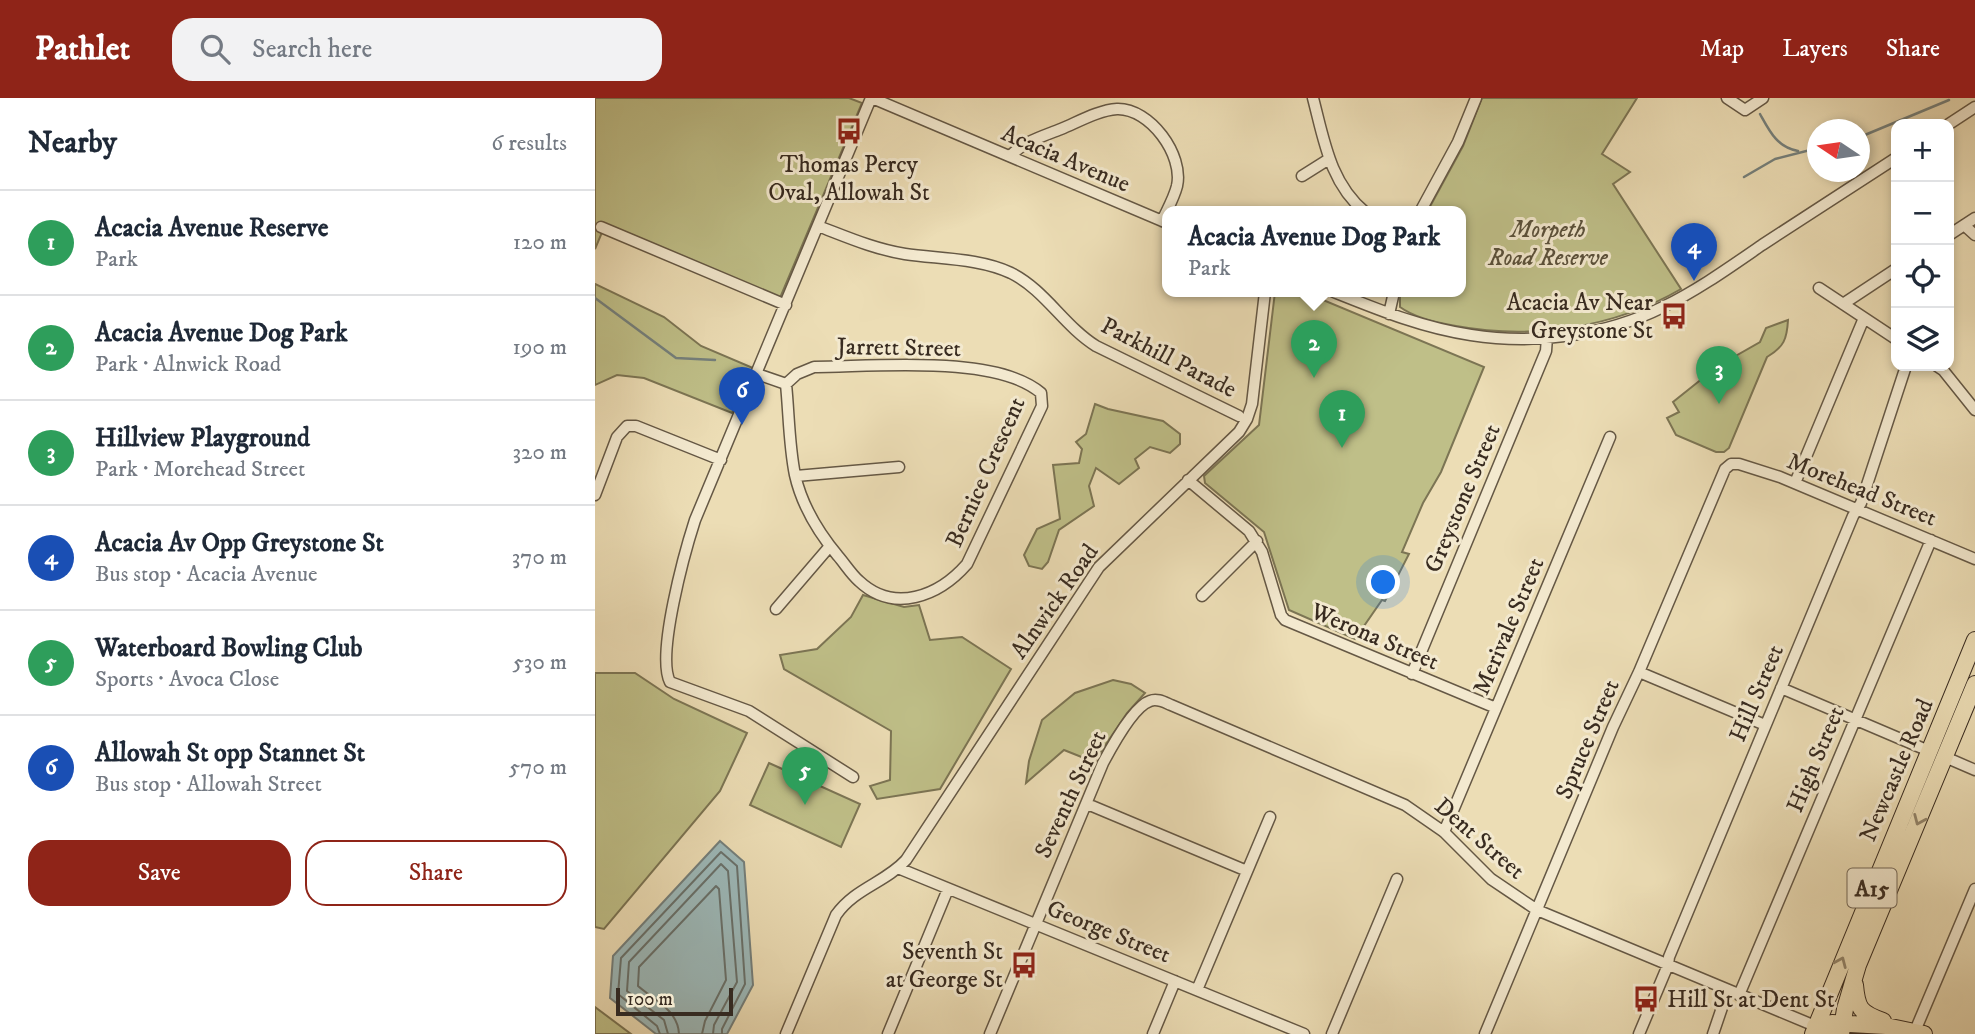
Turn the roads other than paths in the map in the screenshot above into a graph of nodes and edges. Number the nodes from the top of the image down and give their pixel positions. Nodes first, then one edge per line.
1 (871, 98) edge
2 (1313, 98) edge
3 (1476, 98) edge
4 (1727, 98) edge
5 (1763, 98) edge
6 (1975, 107) edge
7 (1954, 121) edge
8 (1010, 156) junction
9 (1329, 159) junction
10 (1891, 161) edge
11 (1302, 176) dead end
12 (1170, 206) edge
13 (1360, 206) edge
14 (1423, 206) edge
15 (1975, 218) edge
16 (1162, 221) edge
17 (1965, 225) junction
18 (818, 226) junction
19 (601, 227) dead end
20 (1954, 232) edge
21 (1975, 235) edge
22 (1891, 272) edge
23 (1819, 288) dead end
24 (1264, 297) edge
25 (1346, 297) edge
26 (1393, 297) edge
27 (1843, 304) junction
28 (786, 305) junction
29 (1389, 314) junction
30 (1864, 318) junction
31 (1891, 336) edge
32 (1547, 338) junction
33 (1904, 371) edge
34 (1945, 371) edge
35 (757, 374) junction
36 (786, 384) junction
37 (1041, 393) joint
38 (1975, 410) edge
39 (1239, 416) dead end
40 (1610, 437) dead end
41 (721, 460) junction
42 (1731, 464) joint
43 (899, 467) dead end
44 (796, 477) junction
45 (1188, 480) junction
46 (1795, 483) junction
47 (595, 495) edge
48 (1856, 510) junction
49 (1931, 540) junction
50 (1257, 541) junction
51 (830, 546) junction
52 (1975, 559) edge
53 (1202, 596) dead end
54 (776, 609) dead end
55 (1975, 640) edge
56 (1639, 672) junction
57 (1412, 674) junction
58 (1975, 684) edge
59 (1781, 688) junction
60 (1155, 700) joint
61 (1496, 708) junction
62 (1854, 719) junction
63 (1765, 725) junction
64 (1929, 751) junction
65 (1945, 757) junction
66 (1975, 770) edge
67 (853, 777) dead end
68 (1085, 806) junction
69 (1270, 817) dead end
70 (1444, 832) junction
71 (898, 868) junction
72 (1247, 871) junction
73 (1397, 878) dead end
74 (948, 889) junction
75 (1975, 889) edge
76 (1537, 910) junction
77 (1036, 924) junction
78 (1668, 965) junction
79 (1855, 975) junction
80 (1175, 981) junction
81 (1197, 990) junction
82 (1734, 992) junction
83 (1841, 1028) edge
84 (1814, 1030) edge
85 (1913, 1031) edge
86 (786, 1034) edge
87 (888, 1034) edge
88 (990, 1034) edge
89 (1153, 1034) edge
90 (1304, 1034) edge
91 (1332, 1034) edge
92 (1485, 1034) edge
93 (1639, 1034) edge
94 (1713, 1034) edge

1 - 8 street, Acacia Avenue
1 - 18 street
2 - 9 street
3 - 14 street
4 - 5 street
6 - 7 street
8 - 12 street
8 - 16 street, Acacia Avenue
9 - 11 street
9 - 13 street
10 - 32 street
15 - 17 street
17 - 20 street
17 - 21 street
18 - 28 street
18 - 39 street, Parkhill Parade
19 - 28 street
22 - 27 street
23 - 27 street
24 - 45 street, Alnwick Road
25 - 29 street
26 - 29 street
27 - 30 street
28 - 35 street
29 - 32 street
30 - 31 street
30 - 46 street
32 - 57 street, Greystone Street
33 - 48 street, Hill Street
34 - 38 street
35 - 36 street
35 - 41 street
36 - 37 street, Jarrett Street
36 - 44 street, Bernice Crescent
37 - 51 street, Bernice Crescent
40 - 61 street, Merivale Street
41 - 47 street
41 - 67 street
42 - 46 street, Morehead Street
42 - 56 street, Spruce Street
43 - 44 street
44 - 51 street, Bernice Crescent
45 - 50 street, Werona Street
45 - 71 street, Alnwick Road
46 - 48 street, Morehead Street
48 - 49 street, Morehead Street
48 - 59 street, Hill Street
49 - 52 street, Morehead Street
49 - 62 street, High Street
50 - 53 street
50 - 57 street, Werona Street
51 - 54 street
55 - 64 highway, Newcastle Road / A15
56 - 63 street
56 - 76 street, Spruce Street
57 - 61 street, Werona Street
58 - 65 highway, Newcastle Road / A15
59 - 62 street
59 - 63 street, Hill Street
60 - 68 street, Seventh Street
60 - 70 street, Dent Street
61 - 70 street, Merivale Street
62 - 64 street
62 - 82 street, High Street
63 - 78 street, Hill Street
84 -> 64 highway, Newcastle Road / A15
65 - 66 street
65 -> 79 highway, Newcastle Road / A15
68 - 72 street
68 - 77 street, Seventh Street
69 - 72 street
70 - 76 street, Dent Street
71 - 74 street, George Street
71 - 86 street
72 - 81 street
73 - 91 street
74 - 77 street, George Street
74 - 87 street
75 - 85 street
76 - 78 street, Dent Street
76 - 92 street, Spruce Street
77 - 80 street, George Street
77 - 88 street, Seventh Street
78 - 82 street, Dent Street
78 - 93 street, Hill Street
79 - 83 highway, Newcastle Road / A15
79 - 85 highway
80 - 81 street, George Street
80 - 89 street
81 - 90 street, George Street
82 - 84 street, Dent Street
82 - 94 street, High Street
83 - 84 highway
83 - 85 highway

